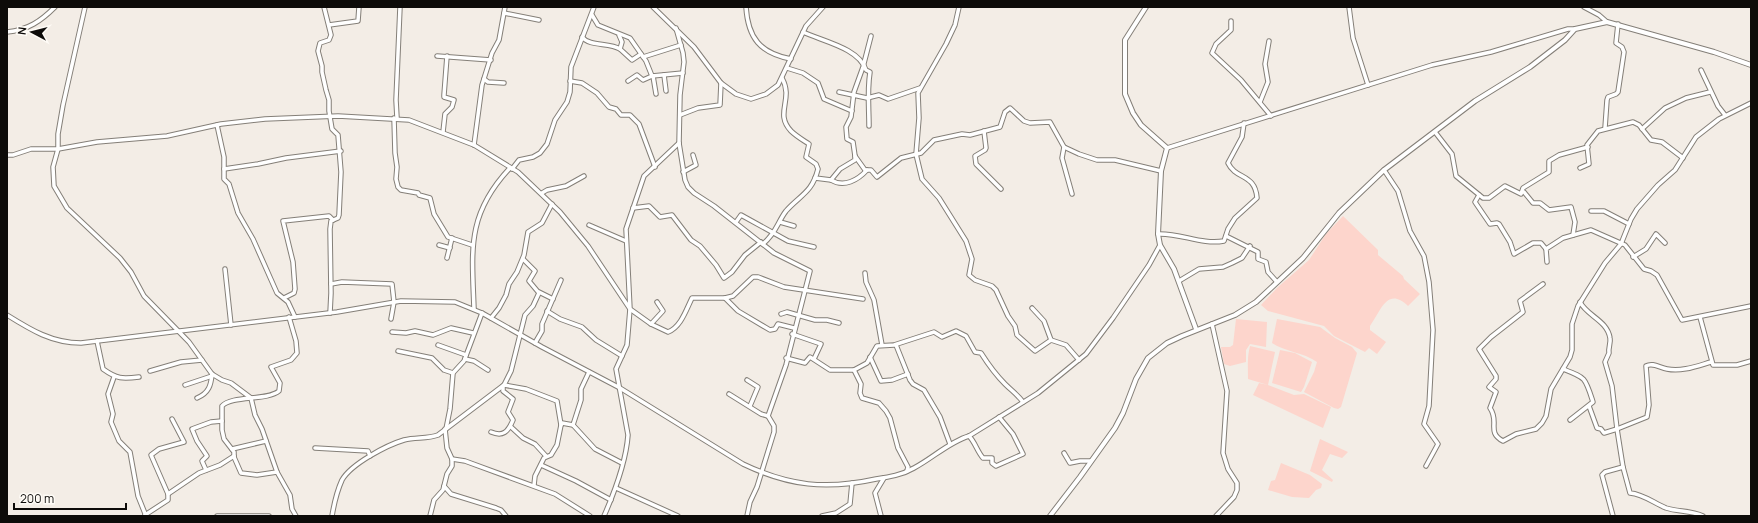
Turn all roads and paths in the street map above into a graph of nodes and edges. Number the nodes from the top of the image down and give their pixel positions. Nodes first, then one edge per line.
1 (55, 7) edge
2 (85, 7) edge
3 (324, 7) edge
4 (359, 7) edge
5 (400, 7) edge
6 (505, 7) edge
7 (594, 7) edge
8 (653, 7) edge
9 (746, 7) edge
10 (823, 7) edge
11 (959, 7) edge
12 (1146, 7) edge
13 (1349, 7) edge
14 (1584, 7) edge
15 (504, 13) junction
16 (592, 15) junction
17 (539, 20) dead end
18 (1231, 21) dead end
19 (1607, 22) junction
20 (1618, 24) junction
21 (329, 26) junction
22 (676, 28) junction
23 (1575, 29) junction
24 (7, 32) edge
25 (803, 32) junction
26 (619, 35) junction
27 (871, 36) dead end
28 (582, 37) junction
29 (1269, 41) dead end
30 (681, 45) junction
31 (620, 49) junction
32 (437, 56) dead end
33 (446, 56) junction
34 (642, 56) junction
35 (792, 59) junction
36 (491, 60) junction
37 (864, 63) junction
38 (1751, 64) edge
39 (787, 68) junction
40 (1701, 70) dead end
41 (683, 73) junction
42 (664, 75) junction
43 (652, 76) junction
44 (782, 78) junction
45 (484, 79) junction
46 (570, 81) junction
47 (628, 81) dead end
48 (504, 83) dead end
49 (721, 83) junction
50 (1368, 85) junction
51 (921, 87) junction
52 (666, 91) dead end
53 (839, 92) dead end
54 (1710, 92) junction
55 (656, 94) dead end
56 (853, 94) junction
57 (867, 98) junction
58 (1260, 102) junction
59 (1751, 103) edge
60 (852, 110) junction
61 (680, 115) junction
62 (1725, 115) junction
63 (1271, 116) junction
64 (330, 117) junction
65 (396, 118) junction
66 (1244, 123) junction
67 (217, 125) junction
68 (869, 126) dead end
69 (1605, 128) junction
70 (1642, 129) junction
71 (984, 131) junction
72 (442, 132) junction
73 (1435, 132) junction
74 (679, 143) junction
75 (474, 145) junction
76 (1064, 147) junction
77 (1588, 147) junction
78 (1167, 148) junction
79 (58, 150) junction
80 (340, 151) junction
81 (916, 154) junction
82 (7, 155) edge
83 (693, 155) dead end
84 (855, 156) junction
85 (1683, 158) junction
86 (655, 167) junction
87 (1580, 168) dead end
88 (224, 169) junction
89 (511, 169) junction
90 (866, 170) junction
91 (1384, 170) junction
92 (1161, 171) junction
93 (683, 172) junction
94 (584, 176) dead end
95 (815, 178) junction
96 (831, 180) junction
97 (1001, 190) dead end
98 (1522, 192) junction
99 (542, 193) junction
100 (1072, 194) dead end
101 (1479, 195) junction
102 (552, 204) junction
103 (632, 208) junction
104 (1591, 211) dead end
105 (333, 220) junction
106 (736, 222) junction
107 (780, 222) junction
108 (1629, 224) junction
109 (589, 225) dead end
110 (794, 226) dead end
111 (1158, 234) junction
112 (774, 235) junction
113 (1573, 235) junction
114 (1226, 236) junction
115 (452, 238) junction
116 (626, 241) junction
117 (762, 243) junction
118 (1665, 243) dead end
119 (1621, 244) junction
120 (440, 245) dead end
121 (472, 245) junction
122 (1160, 245) junction
123 (1250, 246) junction
124 (814, 247) dead end
125 (450, 248) junction
126 (1546, 248) junction
127 (1634, 257) junction
128 (447, 258) dead end
129 (523, 259) junction
130 (1547, 262) dead end
131 (225, 269) dead end
132 (865, 273) dead end
133 (561, 280) dead end
134 (1179, 281) junction
135 (1277, 282) junction
136 (331, 284) junction
137 (1543, 284) dead end
138 (804, 291) junction
139 (539, 292) junction
140 (284, 298) junction
141 (725, 298) junction
142 (553, 299) junction
143 (863, 299) dead end
144 (394, 302) junction
145 (657, 302) dead end
146 (1580, 302) junction
147 (1751, 306) edge
148 (1032, 308) dead end
149 (474, 309) junction
150 (630, 309) junction
151 (547, 311) junction
152 (330, 312) junction
153 (482, 313) junction
154 (781, 314) dead end
155 (798, 314) junction
156 (7, 315) edge
157 (295, 317) junction
158 (1700, 317) junction
159 (289, 318) junction
160 (491, 318) junction
161 (391, 319) dead end
162 (839, 323) dead end
163 (651, 324) junction
164 (1212, 324) junction
165 (231, 325) junction
166 (794, 328) junction
167 (1196, 329) junction
168 (178, 331) junction
169 (392, 332) dead end
170 (473, 333) junction
171 (520, 334) junction
172 (792, 334) junction
173 (1051, 340) junction
174 (97, 342) junction
175 (535, 343) junction
176 (438, 345) dead end
177 (882, 345) junction
178 (896, 345) junction
179 (398, 351) dead end
180 (622, 356) junction
181 (466, 357) junction
182 (870, 357) junction
183 (786, 358) junction
184 (814, 359) junction
185 (202, 360) junction
186 (1079, 360) junction
187 (1711, 362) junction
188 (1751, 362) edge
189 (1563, 369) junction
190 (488, 370) dead end
191 (854, 370) junction
192 (150, 371) dead end
193 (589, 372) junction
194 (453, 373) junction
195 (908, 374) junction
196 (212, 375) junction
197 (114, 377) junction
198 (139, 377) dead end
199 (747, 380) dead end
200 (185, 385) dead end
201 (504, 386) junction
202 (620, 388) junction
203 (729, 394) dead end
204 (197, 398) dead end
205 (251, 398) junction
206 (1022, 402) junction
207 (750, 406) junction
208 (1589, 406) junction
209 (768, 416) junction
210 (999, 417) junction
211 (172, 418) dead end
212 (1570, 420) dead end
213 (222, 421) junction
214 (561, 425) junction
215 (573, 425) junction
216 (511, 427) junction
217 (445, 429) junction
218 (1617, 429) junction
219 (491, 432) dead end
220 (969, 436) junction
221 (266, 441) junction
222 (950, 444) junction
223 (315, 448) dead end
224 (232, 449) junction
225 (1064, 453) dead end
226 (234, 455) junction
227 (370, 456) junction
228 (546, 456) junction
229 (452, 459) junction
230 (1091, 462) junction
231 (622, 463) junction
232 (541, 465) junction
233 (1426, 466) dead end
234 (1623, 467) junction
235 (206, 470) junction
236 (907, 471) junction
237 (277, 472) junction
238 (760, 472) junction
239 (885, 478) junction
240 (852, 484) junction
241 (534, 485) junction
242 (444, 486) junction
243 (616, 488) junction
244 (168, 494) junction
245 (611, 500) junction
246 (145, 515) edge
247 (217, 516) edge
248 (269, 516) edge
249 (296, 516) edge
250 (332, 516) edge
251 (430, 516) edge
252 (506, 516) edge
253 (590, 516) edge
254 (604, 516) edge
255 (678, 516) edge
256 (747, 516) edge
257 (822, 516) edge
258 (881, 516) edge
259 (1050, 516) edge
260 (1216, 516) edge
261 (1613, 516) edge
262 (1703, 516) edge

1 - 24 street
2 - 79 street
3 - 21 street
4 - 21 street
5 - 65 street
6 - 15 street
7 - 16 street
8 - 22 street
9 - 35 street
10 - 25 street
11 - 51 street
12 - 78 street
13 - 50 street
14 - 19 street
15 - 17 street
15 - 36 street
16 - 26 street
16 - 28 street
18 - 58 street
19 - 20 street
19 - 23 street
20 - 38 street
20 - 69 street
21 - 64 street
22 - 30 street
22 - 49 street
23 - 50 street
23 - 73 street
25 - 35 street
25 - 37 street
26 - 31 street
26 - 34 street
27 - 37 street
28 - 31 street
28 - 46 street
29 - 58 street
30 - 34 street
30 - 41 street
31 - 34 street
32 - 33 street
33 - 36 street
33 - 72 street
34 - 43 street
35 - 39 street
36 - 45 street
37 - 56 street
37 - 57 street
39 - 44 street
39 - 60 street
40 - 54 street
41 - 42 street
41 - 61 street
42 - 43 street
42 - 52 street
43 - 47 street
43 - 55 street
44 - 49 street
44 - 95 street
45 - 48 street
45 - 75 street
46 - 86 street
46 - 89 street
49 - 61 street
50 - 63 street
51 - 57 street
51 - 81 street
53 - 56 street
54 - 62 street
54 - 70 street
56 - 57 street
56 - 60 street
57 - 68 street
58 - 63 street
59 - 62 street
60 - 84 street
61 - 74 street
62 - 85 street
63 - 66 street
64 - 65 street
64 - 67 street
64 - 80 street
65 - 72 street
65 - 115 street
66 - 78 street
66 - 114 street
67 - 79 street
67 - 88 street
69 - 70 street
69 - 77 street
70 - 85 street
71 - 76 street
71 - 81 street
71 - 97 street
72 - 75 street
73 - 91 street
73 - 101 street
74 - 86 street
74 - 93 street
75 - 89 street
76 - 92 street
76 - 100 street
77 - 87 street
77 - 98 street
78 - 92 street
79 - 82 street
79 - 168 street
80 - 88 street
80 - 105 street
81 - 90 street
81 - 173 street
83 - 93 street
84 - 90 street
84 - 96 street
85 - 108 street
86 - 103 street
88 - 140 street
89 - 99 street
89 - 121 street
90 - 96 street
91 - 135 street
91 - 233 street
92 - 111 street
93 - 106 street
94 - 99 street
95 - 96 street
95 - 107 street
98 - 101 street
98 - 113 street
99 - 102 street
101 - 126 street
102 - 129 street
102 - 150 street
103 - 116 street
103 - 117 street
104 - 108 street
105 - 136 street
105 - 140 street
106 - 112 street
106 - 117 street
107 - 110 street
107 - 112 street
108 - 119 street
109 - 116 street
111 - 114 street
111 - 122 street
112 - 117 street
112 - 124 street
113 - 119 street
113 - 126 street
114 - 123 street
115 - 121 street
115 - 125 street
116 - 150 street
117 - 138 street
118 - 127 street
119 - 127 street
119 - 146 street
120 - 125 street
121 - 149 street
122 - 134 street
122 - 186 street
123 - 134 street
123 - 135 street
125 - 128 street
126 - 130 street
127 - 158 street
129 - 139 street
129 - 160 street
131 - 165 street
132 - 177 street
133 - 142 street
134 - 167 street
135 - 164 street
136 - 144 street
136 - 152 street
137 - 189 street
138 - 141 street
138 - 143 street
138 - 155 street
139 - 142 street
139 - 171 street
140 - 157 street
141 - 163 street
141 - 166 street
142 - 151 street
144 - 149 street
144 - 152 street
144 - 161 street
145 - 163 street
146 - 189 street
146 - 218 street
147 - 158 street
148 - 173 street
149 - 153 street
150 - 163 street
150 - 180 street
151 - 175 street
151 - 180 street
152 - 157 street
153 - 160 street
153 - 170 street
154 - 155 street
155 - 162 street
155 - 166 street
156 - 174 street
157 - 159 street
158 - 187 street
159 - 165 street
159 - 205 street
160 - 171 street
164 - 167 street
164 - 260 street
165 - 168 street
166 - 172 street
167 - 230 street
168 - 174 street
168 - 185 street
169 - 170 street
170 - 181 street
171 - 175 street
171 - 201 street
172 - 183 street
172 - 184 street
173 - 186 street
174 - 197 street
175 - 193 street
176 - 181 street
177 - 178 street
177 - 182 street
178 - 195 street
178 - 206 street
179 - 194 street
180 - 202 street
181 - 190 street
181 - 194 street
182 - 191 street
182 - 195 street
183 - 184 street
183 - 209 street
184 - 191 street
185 - 192 street
185 - 196 street
186 - 206 street
187 - 188 street
187 - 218 street
189 - 208 street
191 - 236 street
193 - 202 street
193 - 215 street
194 - 217 street
195 - 222 street
196 - 200 street
196 - 204 street
196 - 205 street
197 - 198 street
197 - 246 street
199 - 207 street
201 - 214 street
201 - 216 street
201 - 217 street
202 - 231 street
202 - 238 street
203 - 207 street
205 - 213 street
205 - 221 street
206 - 210 street
207 - 209 street
208 - 212 street
208 - 218 street
209 - 238 street
210 - 220 street
210 - 220 street
211 - 244 street
213 - 224 street
213 - 235 street
214 - 215 street
214 - 228 street
215 - 231 street
216 - 219 street
216 - 228 street
217 - 227 street
217 - 229 street
218 - 234 street
220 - 222 street
221 - 224 street
221 - 237 street
222 - 236 street
223 - 227 street
224 - 226 street
225 - 230 street
226 - 235 street
226 - 237 street
227 - 250 street
228 - 232 street
229 - 241 street
229 - 242 street
230 - 259 street
231 - 243 street
232 - 241 street
232 - 245 street
234 - 261 street
234 - 262 street
235 - 244 street
236 - 239 street
237 - 249 street
238 - 240 street
238 - 256 street
239 - 240 street
239 - 258 street
240 - 257 street
241 - 253 street
242 - 251 street
242 - 252 street
243 - 245 street
243 - 255 street
244 - 246 street
245 - 254 street
247 - 248 street

